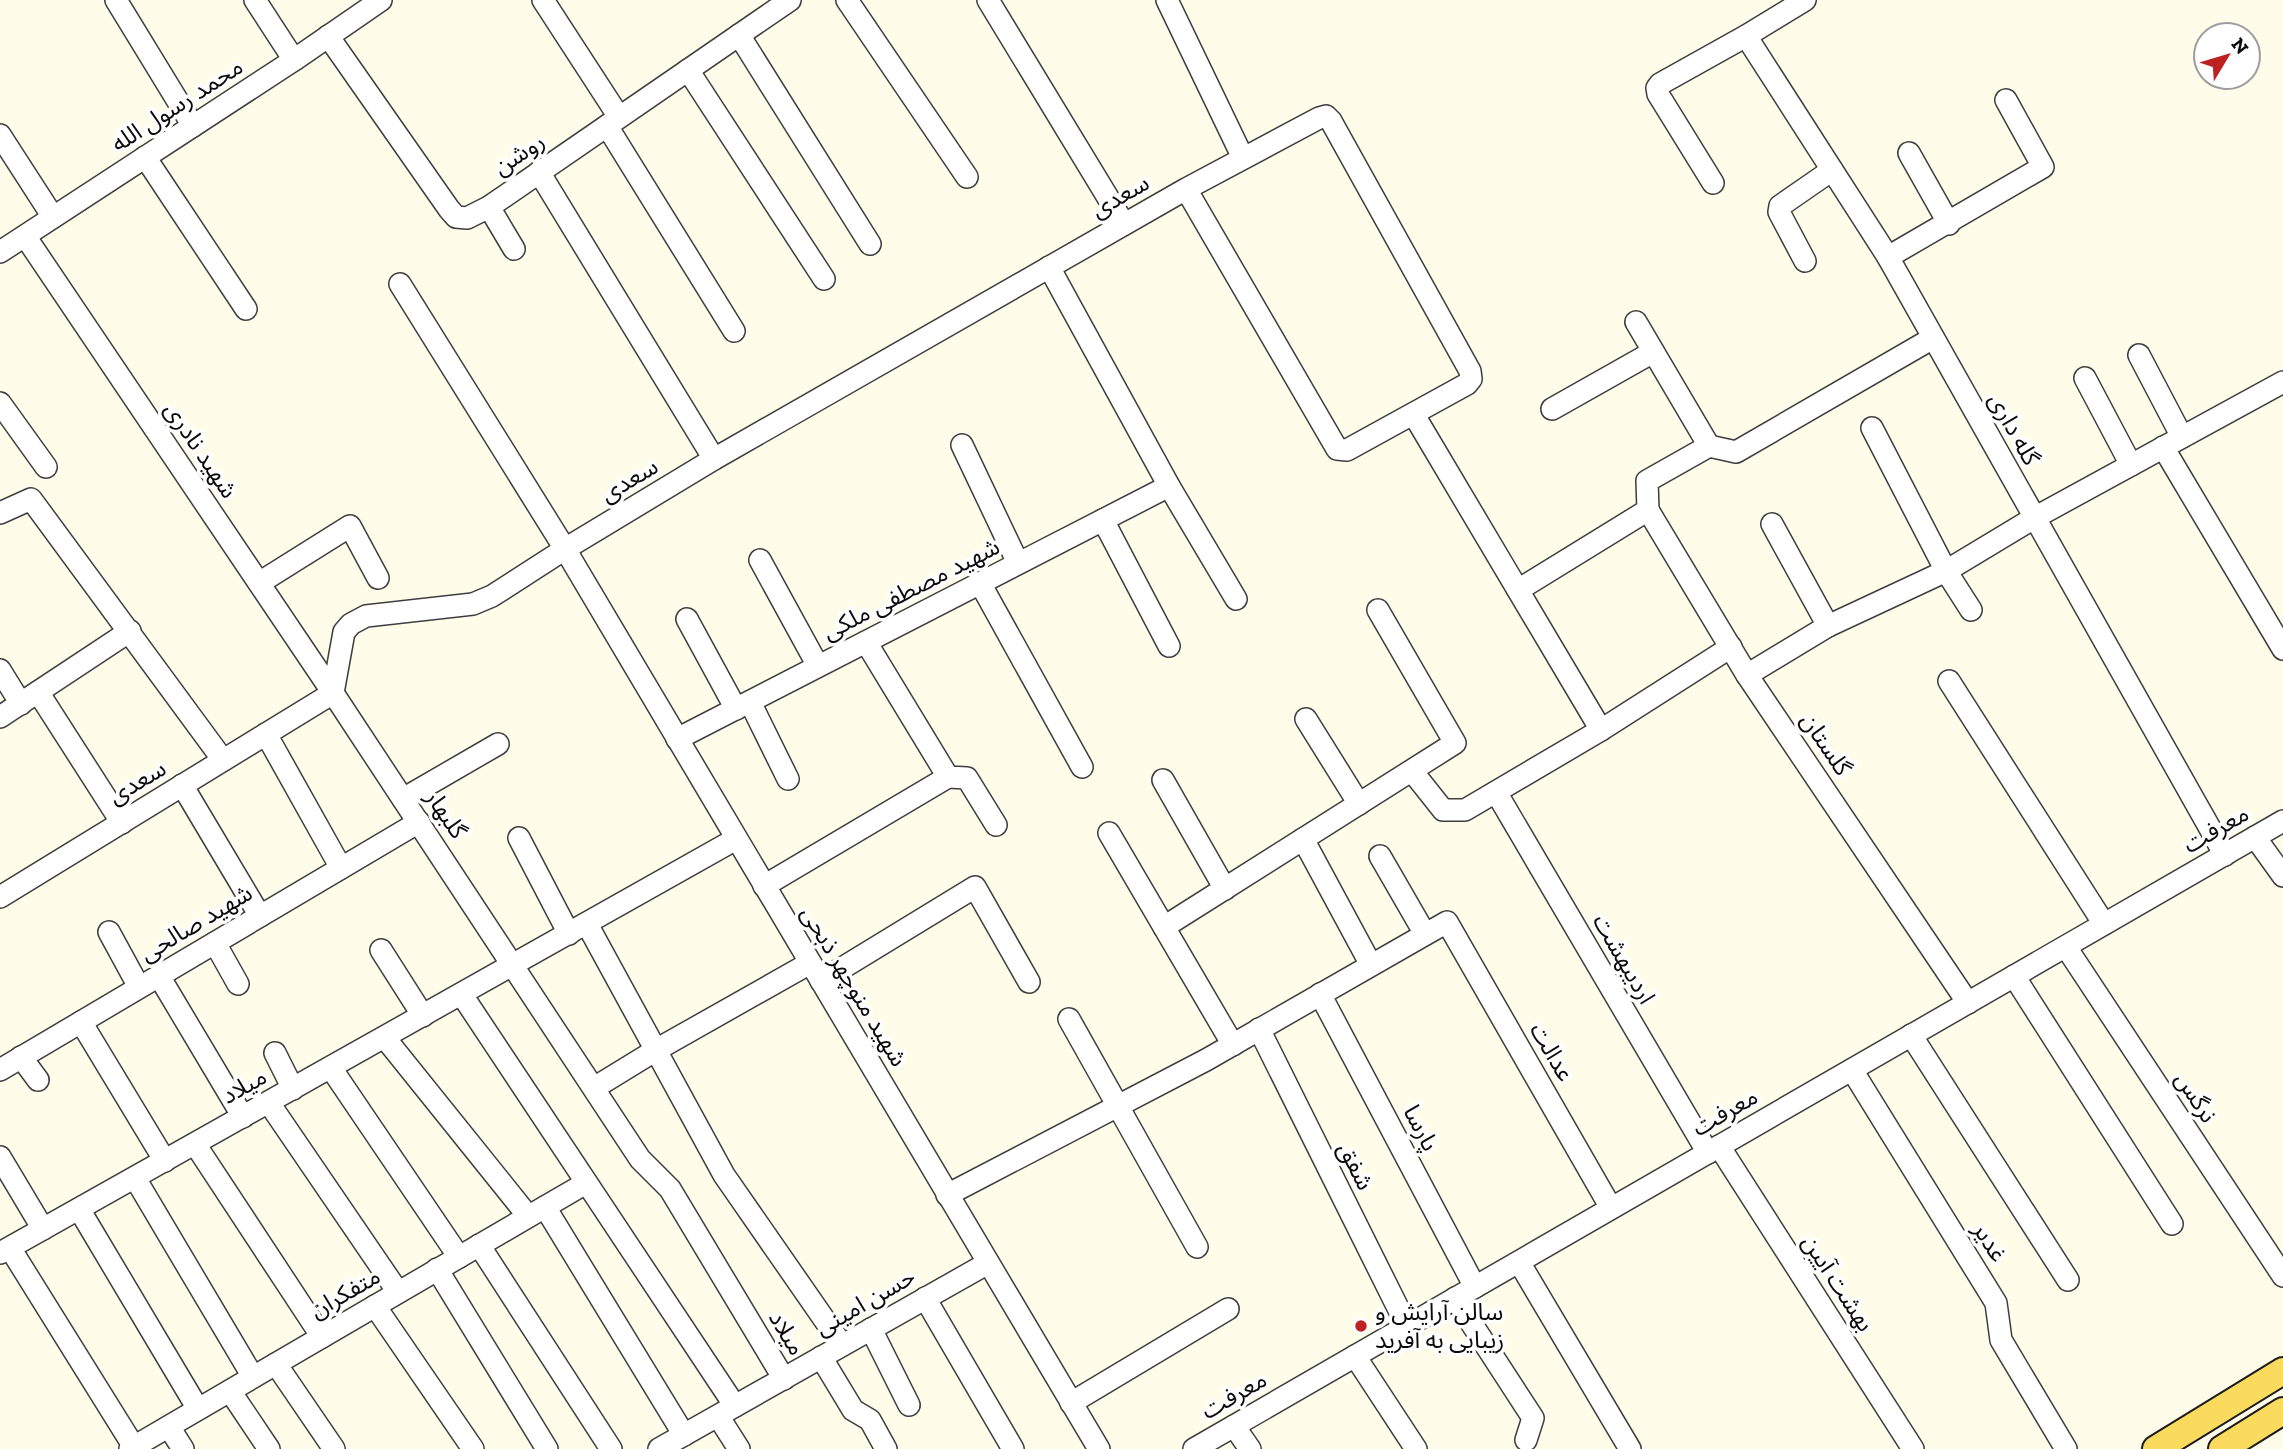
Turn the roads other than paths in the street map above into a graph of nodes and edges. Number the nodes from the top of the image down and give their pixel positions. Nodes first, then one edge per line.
1 (116, 0) edge
2 (255, 0) edge
3 (381, 0) edge
4 (543, 0) edge
5 (790, 0) edge
6 (847, 0) edge
7 (988, 0) edge
8 (1167, 0) edge
9 (1805, 0) edge
10 (739, 35) junction
11 (328, 36) junction
12 (1746, 36) junction
13 (294, 60) junction
14 (688, 70) junction
15 (2006, 100) dead end
16 (613, 121) junction
17 (193, 126) junction
18 (0, 135) edge
19 (1909, 153) dead end
20 (145, 157) junction
21 (1243, 158) junction
22 (1832, 170) junction
23 (539, 172) junction
24 (967, 177) dead end
25 (1713, 183) dead end
26 (1185, 189) junction
27 (489, 206) junction
28 (53, 217) junction
29 (1124, 224) junction
30 (1948, 224) junction
31 (25, 236) junction
32 (870, 244) dead end
33 (514, 249) dead end
34 (0, 252) edge
35 (1888, 257) junction
36 (1805, 261) dead end
37 (1049, 267) junction
38 (824, 279) dead end
39 (400, 284) dead end
40 (246, 309) dead end
41 (1636, 322) dead end
42 (734, 331) dead end
43 (1933, 338) junction
44 (1653, 352) junction
45 (2138, 355) dead end
46 (2085, 378) dead end
47 (2283, 382) edge
48 (0, 403) edge
49 (1552, 409) dead end
50 (1414, 415) junction
51 (1872, 428) dead end
52 (2173, 442) junction
53 (962, 445) dead end
54 (1709, 446) junction
55 (714, 459) junction
56 (2131, 465) junction
57 (46, 467) dead end
58 (1169, 486) junction
59 (1648, 510) junction
60 (0, 513) edge
61 (2034, 518) junction
62 (1103, 520) junction
63 (1772, 524) dead end
64 (565, 549) junction
65 (760, 560) dead end
66 (1018, 564) junction
67 (1946, 570) junction
68 (379, 578) dead end
69 (259, 583) junction
70 (980, 583) junction
71 (1518, 590) junction
72 (1236, 599) dead end
73 (1378, 610) dead end
74 (1971, 610) dead end
75 (687, 619) dead end
76 (1828, 626) junction
77 (130, 631) junction
78 (866, 642) junction
79 (1169, 646) dead end
80 (1731, 648) junction
81 (2283, 649) edge
82 (818, 666) junction
83 (0, 670) edge
84 (1748, 675) junction
85 (1949, 681) dead end
86 (333, 693) junction
87 (29, 698) junction
88 (743, 705) junction
89 (0, 717) edge
90 (1306, 719) dead end
91 (1601, 730) junction
92 (266, 734) junction
93 (677, 739) junction
94 (498, 744) dead end
95 (223, 760) junction
96 (1082, 767) dead end
97 (1412, 771) junction
98 (948, 778) junction
99 (788, 779) dead end
100 (1163, 780) dead end
101 (182, 785) junction
102 (1496, 792) junction
103 (403, 799) junction
104 (1359, 804) junction
105 (2283, 821) edge
106 (121, 822) junction
107 (419, 822) junction
108 (996, 825) dead end
109 (1109, 833) dead end
110 (2255, 837) junction
111 (519, 838) dead end
112 (736, 839) junction
113 (1303, 839) junction
114 (2225, 855) junction
115 (1380, 856) dead end
116 (341, 868) junction
117 (2283, 876) edge
118 (764, 886) junction
119 (1225, 889) junction
120 (0, 897) edge
121 (260, 916) junction
122 (2104, 924) junction
123 (1164, 927) junction
124 (578, 929) junction
125 (109, 932) dead end
126 (1425, 934) junction
127 (215, 943) junction
128 (2066, 947) junction
129 (381, 950) dead end
130 (514, 965) junction
131 (1371, 965) junction
132 (816, 972) junction
133 (159, 976) junction
134 (2014, 976) junction
135 (1029, 982) dead end
136 (238, 984) dead end
137 (139, 987) junction
138 (1320, 994) junction
139 (462, 995) junction
140 (1968, 1003) junction
141 (423, 1016) junction
142 (1069, 1019) dead end
143 (81, 1022) junction
144 (1259, 1029) junction
145 (1911, 1035) junction
146 (385, 1038) junction
147 (1233, 1045) junction
148 (656, 1050) junction
149 (275, 1053) dead end
150 (21, 1057) junction
151 (1, 1067) edge
152 (331, 1068) junction
153 (1852, 1070) junction
154 (38, 1080) dead end
155 (594, 1088) junction
156 (293, 1089) junction
157 (269, 1103) junction
158 (1117, 1106) junction
159 (243, 1117) junction
160 (195, 1144) junction
161 (1713, 1149) junction
162 (0, 1157) edge
163 (165, 1161) junction
164 (135, 1178) junction
165 (586, 1182) junction
166 (947, 1195) junction
167 (1611, 1208) junction
168 (79, 1209) junction
169 (536, 1211) junction
170 (2172, 1224) dead end
171 (43, 1229) junction
172 (479, 1245) junction
173 (1197, 1247) dead end
174 (5, 1250) edge
175 (459, 1257) junction
176 (1519, 1262) junction
177 (988, 1263) junction
178 (438, 1269) junction
179 (2283, 1276) edge
180 (2068, 1280) dead end
181 (1475, 1287) junction
182 (398, 1292) junction
183 (925, 1298) junction
184 (1455, 1298) junction
185 (375, 1306) junction
186 (1228, 1309) dead end
187 (1406, 1326) junction
188 (871, 1329) junction
189 (323, 1337) junction
190 (842, 1345) junction
191 (1354, 1356) junction
192 (821, 1357) junction
193 (276, 1364) junction
194 (2283, 1371) edge
195 (253, 1377) junction
196 (783, 1379) junction
197 (230, 1391) junction
198 (1071, 1403) junction
199 (2229, 1404) junction
200 (909, 1405) dead end
201 (198, 1409) junction
202 (726, 1411) junction
203 (2283, 1411) edge
204 (1234, 1426) junction
205 (169, 1427) junction
206 (2247, 1433) junction
207 (684, 1435) junction
208 (1526, 1440) dead end
209 (2191, 1442) edge
210 (132, 1448) edge
211 (183, 1449) edge
212 (269, 1449) edge
213 (334, 1449) edge
214 (472, 1449) edge
215 (547, 1449) edge
216 (611, 1449) edge
217 (659, 1449) edge
218 (739, 1449) edge
219 (886, 1449) edge
220 (1013, 1449) edge
221 (1099, 1449) edge
222 (1194, 1449) edge
223 (1250, 1449) edge
224 (1416, 1449) edge
225 (1630, 1449) edge
226 (1913, 1449) edge
227 (2066, 1449) edge
228 (2156, 1449) edge
229 (2222, 1449) edge

1 - 17 street
2 - 13 street
3 - 11 street, محمد رسول الله
4 - 16 street
5 - 10 street, روشن
6 - 24 street
7 - 29 street
8 - 21 street
9 - 12 street
10 - 14 street, روشن
10 - 32 street
11 - 13 street, محمد رسول الله
11 - 27 street, روشن
12 - 22 street, گله داری
12 - 25 street
13 - 17 street, محمد رسول الله
14 - 16 street, روشن
14 - 38 street
15 - 30 street
16 - 23 street, روشن
16 - 42 street
17 - 20 street, محمد رسول الله
18 - 28 street
19 - 30 street
20 - 28 street, محمد رسول الله
20 - 40 street
21 - 26 street, سعدی
21 - 50 street, سعدی
22 - 35 street, گله داری
22 - 36 street
23 - 27 street, روشن
23 - 55 street
26 - 29 street, سعدی
26 - 50 street
27 - 33 street
28 - 31 street, محمد رسول الله
29 - 37 street, سعدی
30 - 35 street
31 - 34 street, محمد رسول الله
31 - 69 street, شهید نادری
35 - 43 street, گله داری
37 - 55 street, سعدی
37 - 58 street
39 - 64 street, شهید منوچهر ذبحی
41 - 44 street
43 - 54 street
43 - 61 street, گله داری
44 - 49 street
44 - 54 street
45 - 52 street
46 - 56 street
47 - 52 street
48 - 57 street
50 - 71 street
51 - 67 street
52 - 56 street
52 - 81 street
53 - 66 street
54 - 59 street
55 - 64 street, سعدی
56 - 61 street
58 - 62 street, شهید مصطفی ملکی
58 - 72 street
59 - 71 street
59 - 80 street, گلستان
60 - 77 street
61 - 67 street
61 - 114 street, گله داری
62 - 66 street, شهید مصطفی ملکی
62 - 79 street
63 - 76 street
64 - 86 street, سعدی
64 - 93 street, شهید منوچهر ذبحی
65 - 82 street
66 - 70 street, شهید مصطفی ملکی
67 - 74 street
67 - 76 street
68 - 69 street
69 - 86 street, شهید نادری
70 - 78 street, شهید مصطفی ملکی
70 - 96 street
71 - 91 street
73 - 97 street
75 - 88 street
76 - 84 street
77 - 87 street
77 - 95 street
78 - 82 street, شهید مصطفی ملکی
78 - 98 street
80 - 84 street, گلستان
80 - 91 street
82 - 88 street, شهید مصطفی ملکی
83 - 87 street
84 - 140 street, گلستان
85 - 122 street
86 - 92 street, سعدی
86 - 103 street, گلبهار
87 - 89 street
87 - 106 street
88 - 93 street, شهید مصطفی ملکی
88 - 99 street
90 - 104 street
91 - 102 street
92 - 95 street, سعدی
92 - 116 street
93 - 112 street, شهید منوچهر ذبحی
94 - 103 street
95 - 101 street, سعدی
97 - 102 street
97 - 104 street
98 - 108 street
98 - 118 street
100 - 119 street
101 - 106 street, سعدی
101 - 121 street
102 - 161 street, اردیبهشت
103 - 107 street, گلبهار
104 - 113 street
105 - 110 street, معرفت
106 - 120 street, سعدی
107 - 116 street, شهید صالحی
107 - 130 street, گلبهار
109 - 123 street
110 - 114 street, معرفت
110 - 117 street
111 - 124 street
112 - 118 street, شهید منوچهر ذبحی
112 - 124 street, میلاد
113 - 119 street
113 - 131 street
114 - 122 street, معرفت
115 - 126 street
116 - 121 street, شهید صالحی
118 - 132 street, شهید منوچهر ذبحی
119 - 123 street
121 - 127 street, شهید صالحی
122 - 128 street, معرفت
123 - 147 street
124 - 130 street, میلاد
124 - 148 street
125 - 137 street
126 - 131 street
126 - 167 street, عدالت
127 - 133 street, شهید صالحی
127 - 136 street
128 - 134 street, معرفت
128 - 179 street, نرگس
129 - 141 street
130 - 139 street, میلاد
130 - 155 street, میلاد
131 - 138 street
132 - 135 street
132 - 148 street
132 - 166 street, شهید منوچهر ذبحی
133 - 137 street, شهید صالحی
133 - 159 street
134 - 140 street, معرفت
134 - 170 street
137 - 143 street, شهید صالحی
138 - 144 street
138 - 181 street, پارسا
139 - 141 street, میلاد
139 - 165 street
140 - 145 street, معرفت
141 - 146 street, میلاد
142 - 158 street
143 - 150 street, شهید صالحی
143 - 163 street
144 - 147 street
144 - 187 street, شفق
145 - 153 street, معرفت
145 - 180 street
146 - 152 street, میلاد
146 - 169 street
147 - 158 street
148 - 155 street
148 - 190 street
149 - 156 street
150 - 151 street, شهید صالحی
150 - 154 street
152 - 156 street, میلاد
152 - 175 street
153 - 161 street, معرفت
153 - 227 street, غدیر
155 - 196 street, میلاد
156 - 157 street, میلاد
157 - 159 street, میلاد
157 - 182 street
158 - 166 street
158 - 173 street
159 - 160 street, میلاد
160 - 163 street, میلاد
160 - 189 street
161 - 167 street, معرفت
161 - 226 street, بهشت آیین
162 - 171 street
163 - 164 street, میلاد
164 - 168 street, میلاد
164 - 195 street
165 - 169 street, متفکران
165 - 202 street
166 - 177 street, شهید منوچهر ذبحی
167 - 176 street, معرفت
168 - 171 street, میلاد
168 - 201 street
169 - 172 street, متفکران
169 - 207 street
171 - 174 street, میلاد
172 - 175 street, متفکران
172 - 216 street
174 - 210 street
175 - 178 street, متفکران
176 - 181 street, معرفت
176 - 225 street
177 - 183 street, حسن امینی
177 - 198 street, شهید منوچهر ذبحی
178 - 182 street, متفکران
178 - 215 street
181 - 184 street, معرفت
182 - 185 street, متفکران
183 - 188 street, حسن امینی
183 - 220 street
184 - 187 street, معرفت
184 - 208 street
185 - 189 street, متفکران
185 - 214 street
186 - 198 street
187 - 191 street, معرفت
188 - 190 street, حسن امینی
188 - 200 street
189 - 193 street, متفکران
190 - 192 street, حسن امینی
191 - 204 street, معرفت
191 - 224 street
192 - 196 street, حسن امینی
192 - 219 street
193 - 195 street, متفکران
193 - 213 street
194 - 199 main road
195 - 197 street, متفکران
196 - 202 street, حسن امینی
197 - 201 street, متفکران
197 - 212 street
198 - 221 street, شهید منوچهر ذبحی
199 - 206 main road
199 - 209 main road
201 - 205 street, متفکران
202 - 207 street, حسن امینی
202 - 218 street
203 - 206 main road
204 - 222 street, معرفت
204 - 223 street
205 - 210 street, متفکران
205 - 211 street
206 - 229 main road
207 - 217 street, حسن امینی
209 - 228 main road

